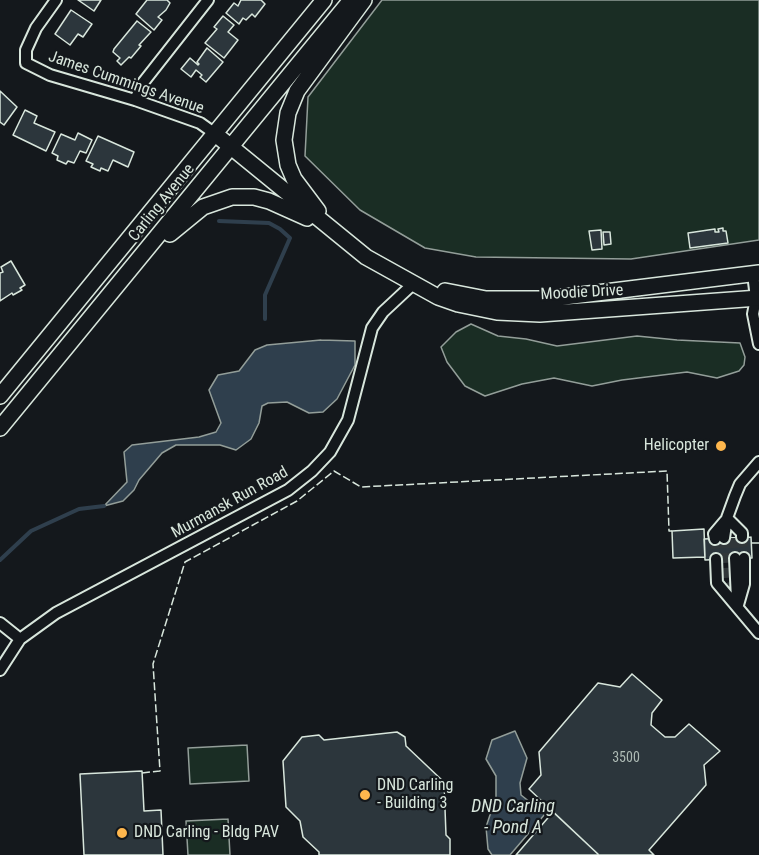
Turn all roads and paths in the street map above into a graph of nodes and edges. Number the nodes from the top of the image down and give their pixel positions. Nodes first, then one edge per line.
1 (56, 0) edge
2 (208, 0) edge
3 (324, 0) edge
4 (351, 0) edge
5 (364, 0) edge
6 (135, 100) junction
7 (214, 133) junction
8 (231, 148) junction
9 (334, 232) junction
10 (756, 274) edge
11 (120, 282) junction
12 (413, 284) junction
13 (758, 300) edge
14 (759, 344) edge
15 (36, 352) junction
16 (0, 387) edge
17 (0, 396) edge
18 (0, 428) edge
19 (759, 462) edge
20 (727, 518) junction
21 (739, 558) tunnel mouth
22 (716, 559) tunnel mouth
23 (738, 605) junction
24 (0, 623) edge
25 (759, 633) edge
26 (20, 639) junction
27 (0, 670) edge

1 - 6 street, James Cummings Avenue
2 - 6 street
3 - 7 main road, Carling Avenue
4 - 8 main road, Carling Avenue
5 - 9 main road
6 - 7 street, James Cummings Avenue
7 - 8 main road, Moodie Drive
7 - 15 main road, Carling Avenue
8 - 9 main road, Moodie Drive
8 - 11 main road, Carling Avenue
9 - 11 main road
9 - 12 main road, Moodie Drive
10 - 12 main road, Moodie Drive
10 - 13 street
11 - 18 main road, Carling Avenue
12 - 13 main road, Moodie Drive
12 - 26 street, Murmansk Run Road
13 - 14 street
15 - 16 main road
15 - 17 main road, Carling Avenue
19 - 20 street
20 - 20 street
21 - 23 street
22 - 23 street
23 - 25 street
24 - 26 street
26 - 27 street, Murmansk Run Road

